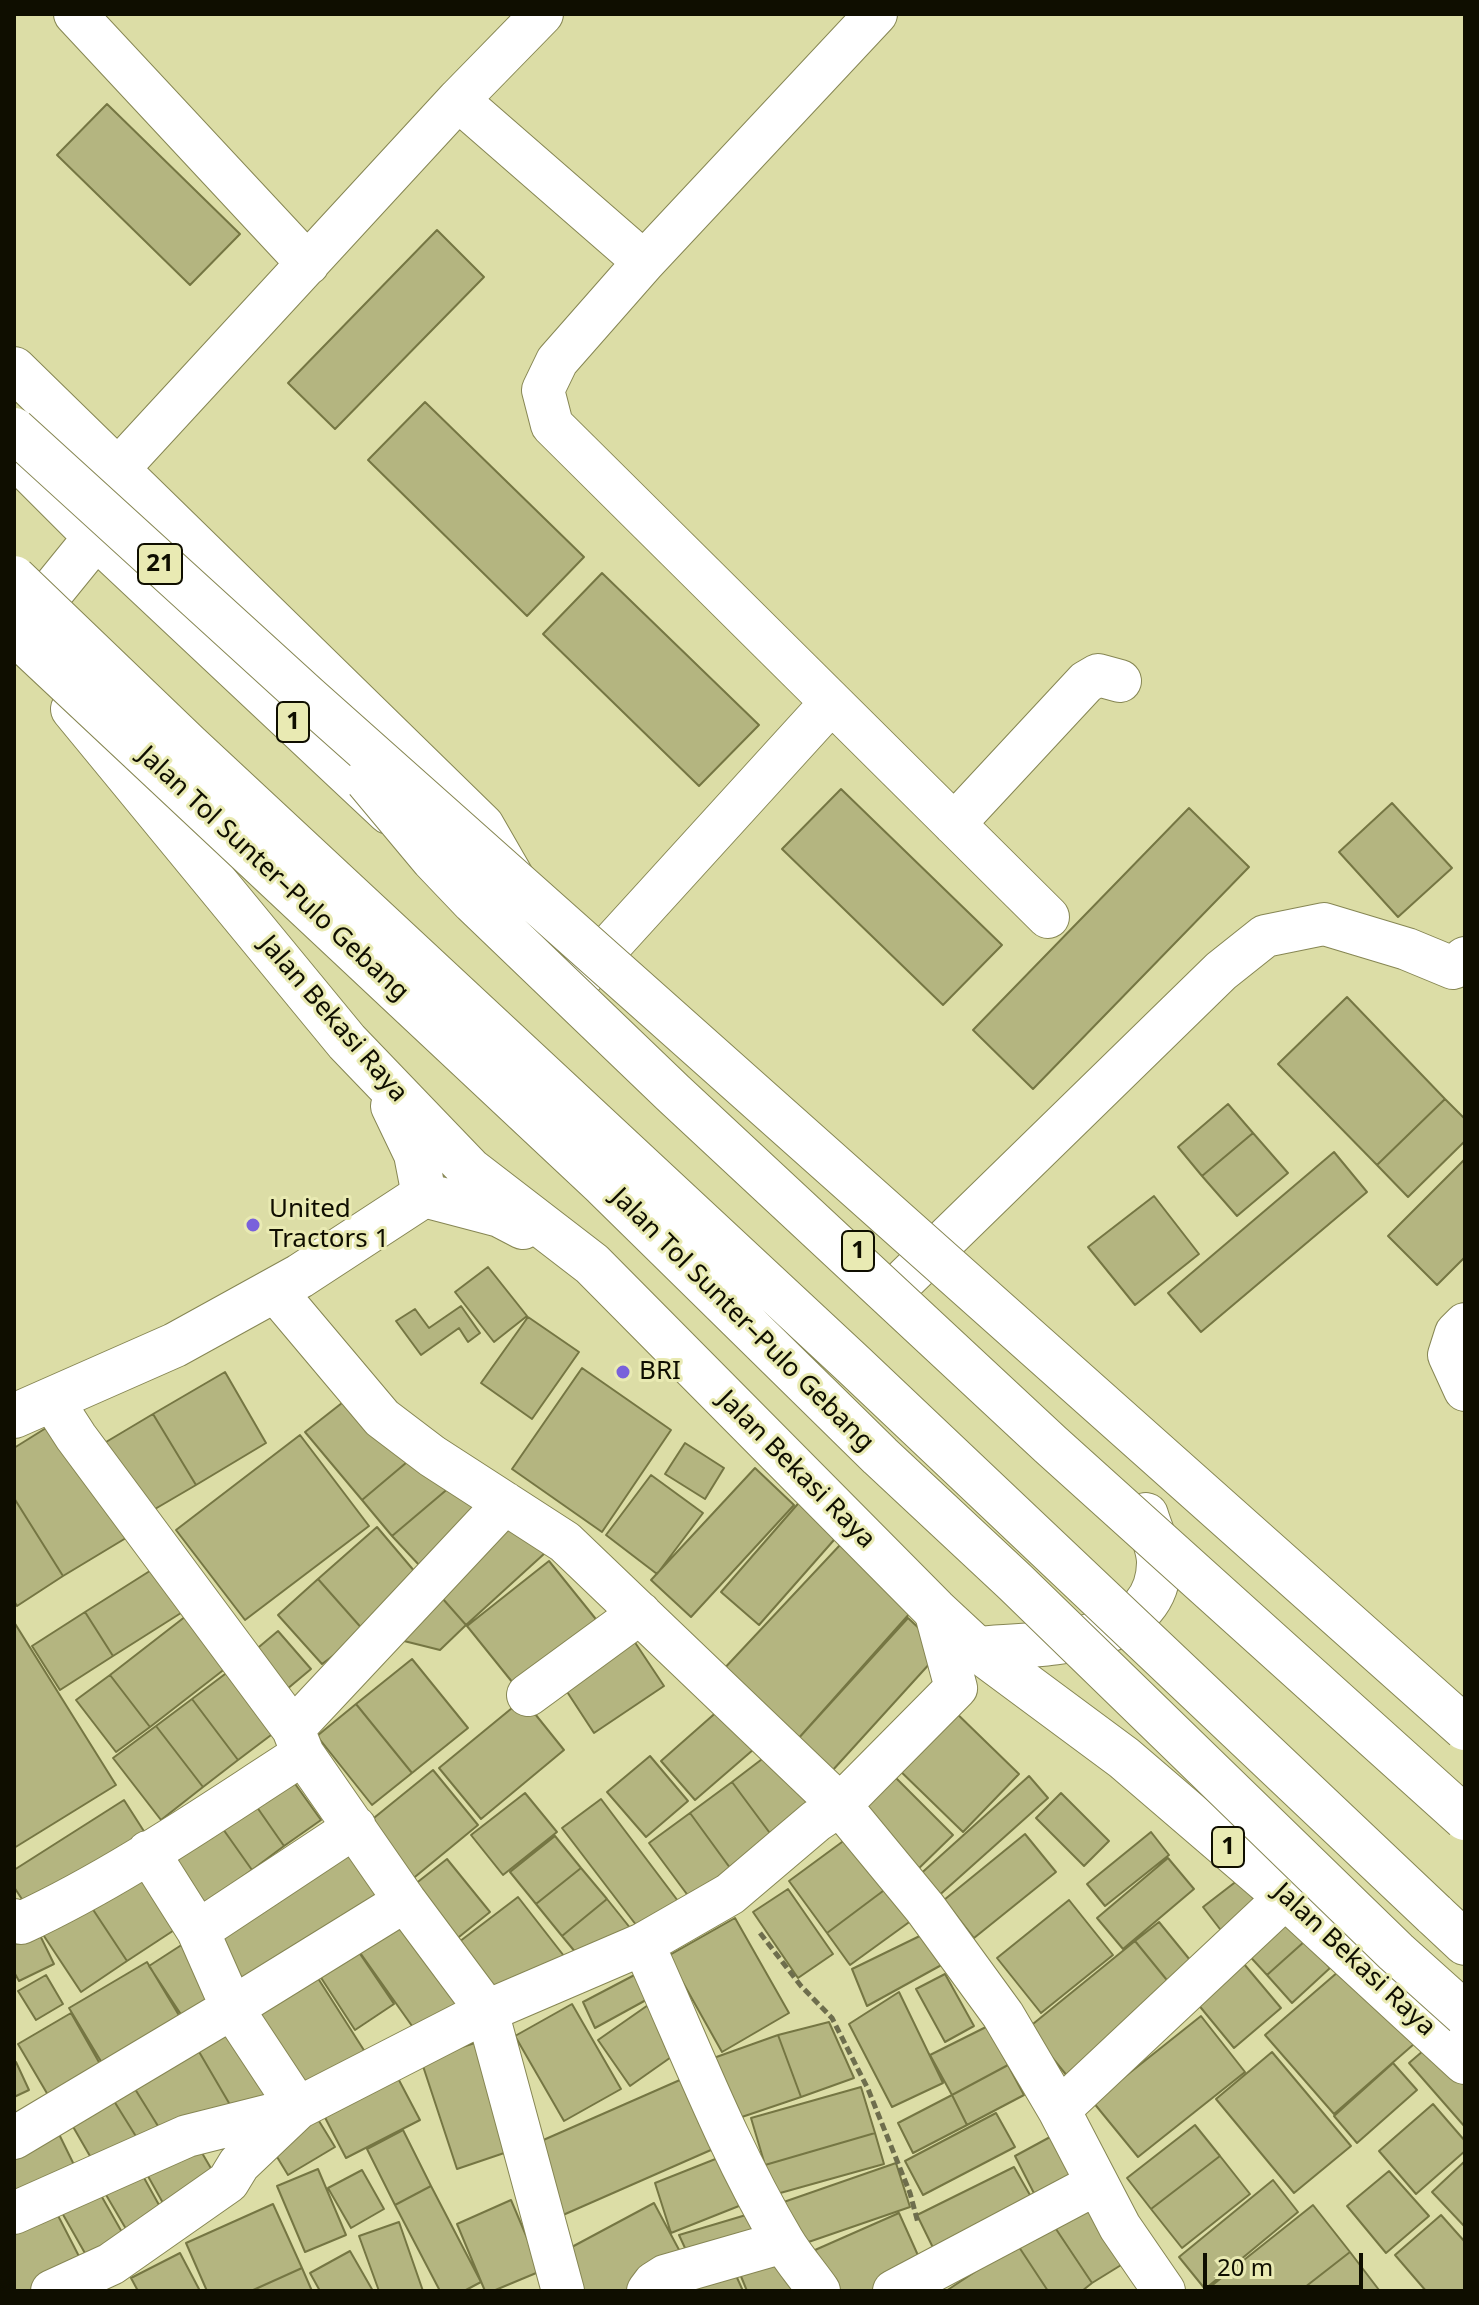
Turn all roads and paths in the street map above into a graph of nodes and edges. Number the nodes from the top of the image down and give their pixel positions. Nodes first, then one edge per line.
1 (75, 14) edge
2 (542, 14) edge
3 (876, 14) edge
4 (458, 100) junction
5 (644, 262) junction
6 (308, 264) junction
7 (14, 369) edge
8 (14, 430) edge
9 (14, 456) edge
10 (117, 469) junction
11 (86, 526) junction
12 (14, 578) edge
13 (14, 635) edge
14 (14, 651) edge
15 (1120, 681) dead end
16 (307, 697) junction
17 (831, 703) junction
18 (954, 824) junction
19 (1048, 917) dead end
20 (1461, 976) edge
21 (574, 986) junction
22 (347, 1042) junction
23 (424, 1195) junction
24 (592, 1264) junction
25 (897, 1287) junction
26 (275, 1291) junction
27 (1465, 1324) edge
28 (1465, 1390) edge
29 (33, 1408) edge
30 (505, 1503) junction
31 (1145, 1513) junction
32 (935, 1610) junction
33 (640, 1613) junction
34 (977, 1649) junction
35 (528, 1695) dead end
36 (1465, 1728) edge
37 (298, 1742) junction
38 (1465, 1798) edge
39 (840, 1805) junction
40 (1465, 1818) edge
41 (355, 1827) junction
42 (148, 1852) junction
43 (730, 1894) junction
44 (1286, 1897) junction
45 (405, 1901) junction
46 (14, 1920) edge
47 (198, 1931) junction
48 (1465, 1943) edge
49 (643, 1944) junction
50 (232, 2008) junction
51 (487, 2011) junction
52 (1465, 2014) edge
53 (1465, 2062) edge
54 (298, 2108) junction
55 (1059, 2110) junction
56 (14, 2138) edge
57 (1096, 2184) junction
58 (14, 2213) edge
59 (783, 2242) junction
60 (115, 2278) edge
61 (912, 2282) edge
62 (52, 2291) edge
63 (563, 2291) edge
64 (648, 2291) edge
65 (819, 2291) edge
66 (1164, 2291) edge

1 - 6 street
2 - 4 street
3 - 5 street
4 - 5 street
4 - 6 street
5 - 17 street
6 - 10 street
7 - 10 main road
8 - 16 main road, 21, bridge
9 - 11 main road, 1
10 - 11 street
10 - 21 main road
11 - 13 main road
11 - 21 main road, 1
12 - 48 main road, bridge
13 - 52 main road, Jalan Tol Sunter–Pulo Gebang, bridge
14 - 22 main road, Jalan Bekasi Raya / 1
15 - 18 street
16 - 36 main road, bridge
16 - 40 main road, bridge
17 - 18 street
17 - 21 street
18 - 19 street
20 - 25 street
21 - 25 main road, 1
22 - 23 main road
22 - 24 main road, Jalan Bekasi Raya / 1
23 - 24 main road
23 - 26 main road
24 - 32 main road, Jalan Bekasi Raya / 1
25 - 31 main road, 1
26 - 29 main road
26 - 30 street
27 - 28 street
29 - 37 street
30 - 33 street
30 - 37 street
31 - 34 main road
31 - 38 main road, 1
32 - 34 main road, Jalan Bekasi Raya / 1
32 - 39 street
33 - 35 street
33 - 39 street
34 - 44 main road, Jalan Bekasi Raya / 1
37 - 41 street
37 - 42 street
39 - 43 street
39 - 55 street
41 - 45 street
41 - 47 street
42 - 46 street
42 - 47 street
43 - 49 street
43 - 61 path
44 - 53 main road, Jalan Bekasi Raya / 1
44 - 55 street
45 - 50 street
45 - 51 street
47 - 50 street
49 - 51 street
49 - 59 street
50 - 54 street
50 - 56 street
51 - 54 street
51 - 63 street
54 - 58 street
54 - 60 street
55 - 57 street
57 - 61 street
57 - 66 street
59 - 64 street
59 - 65 street
60 - 62 street

